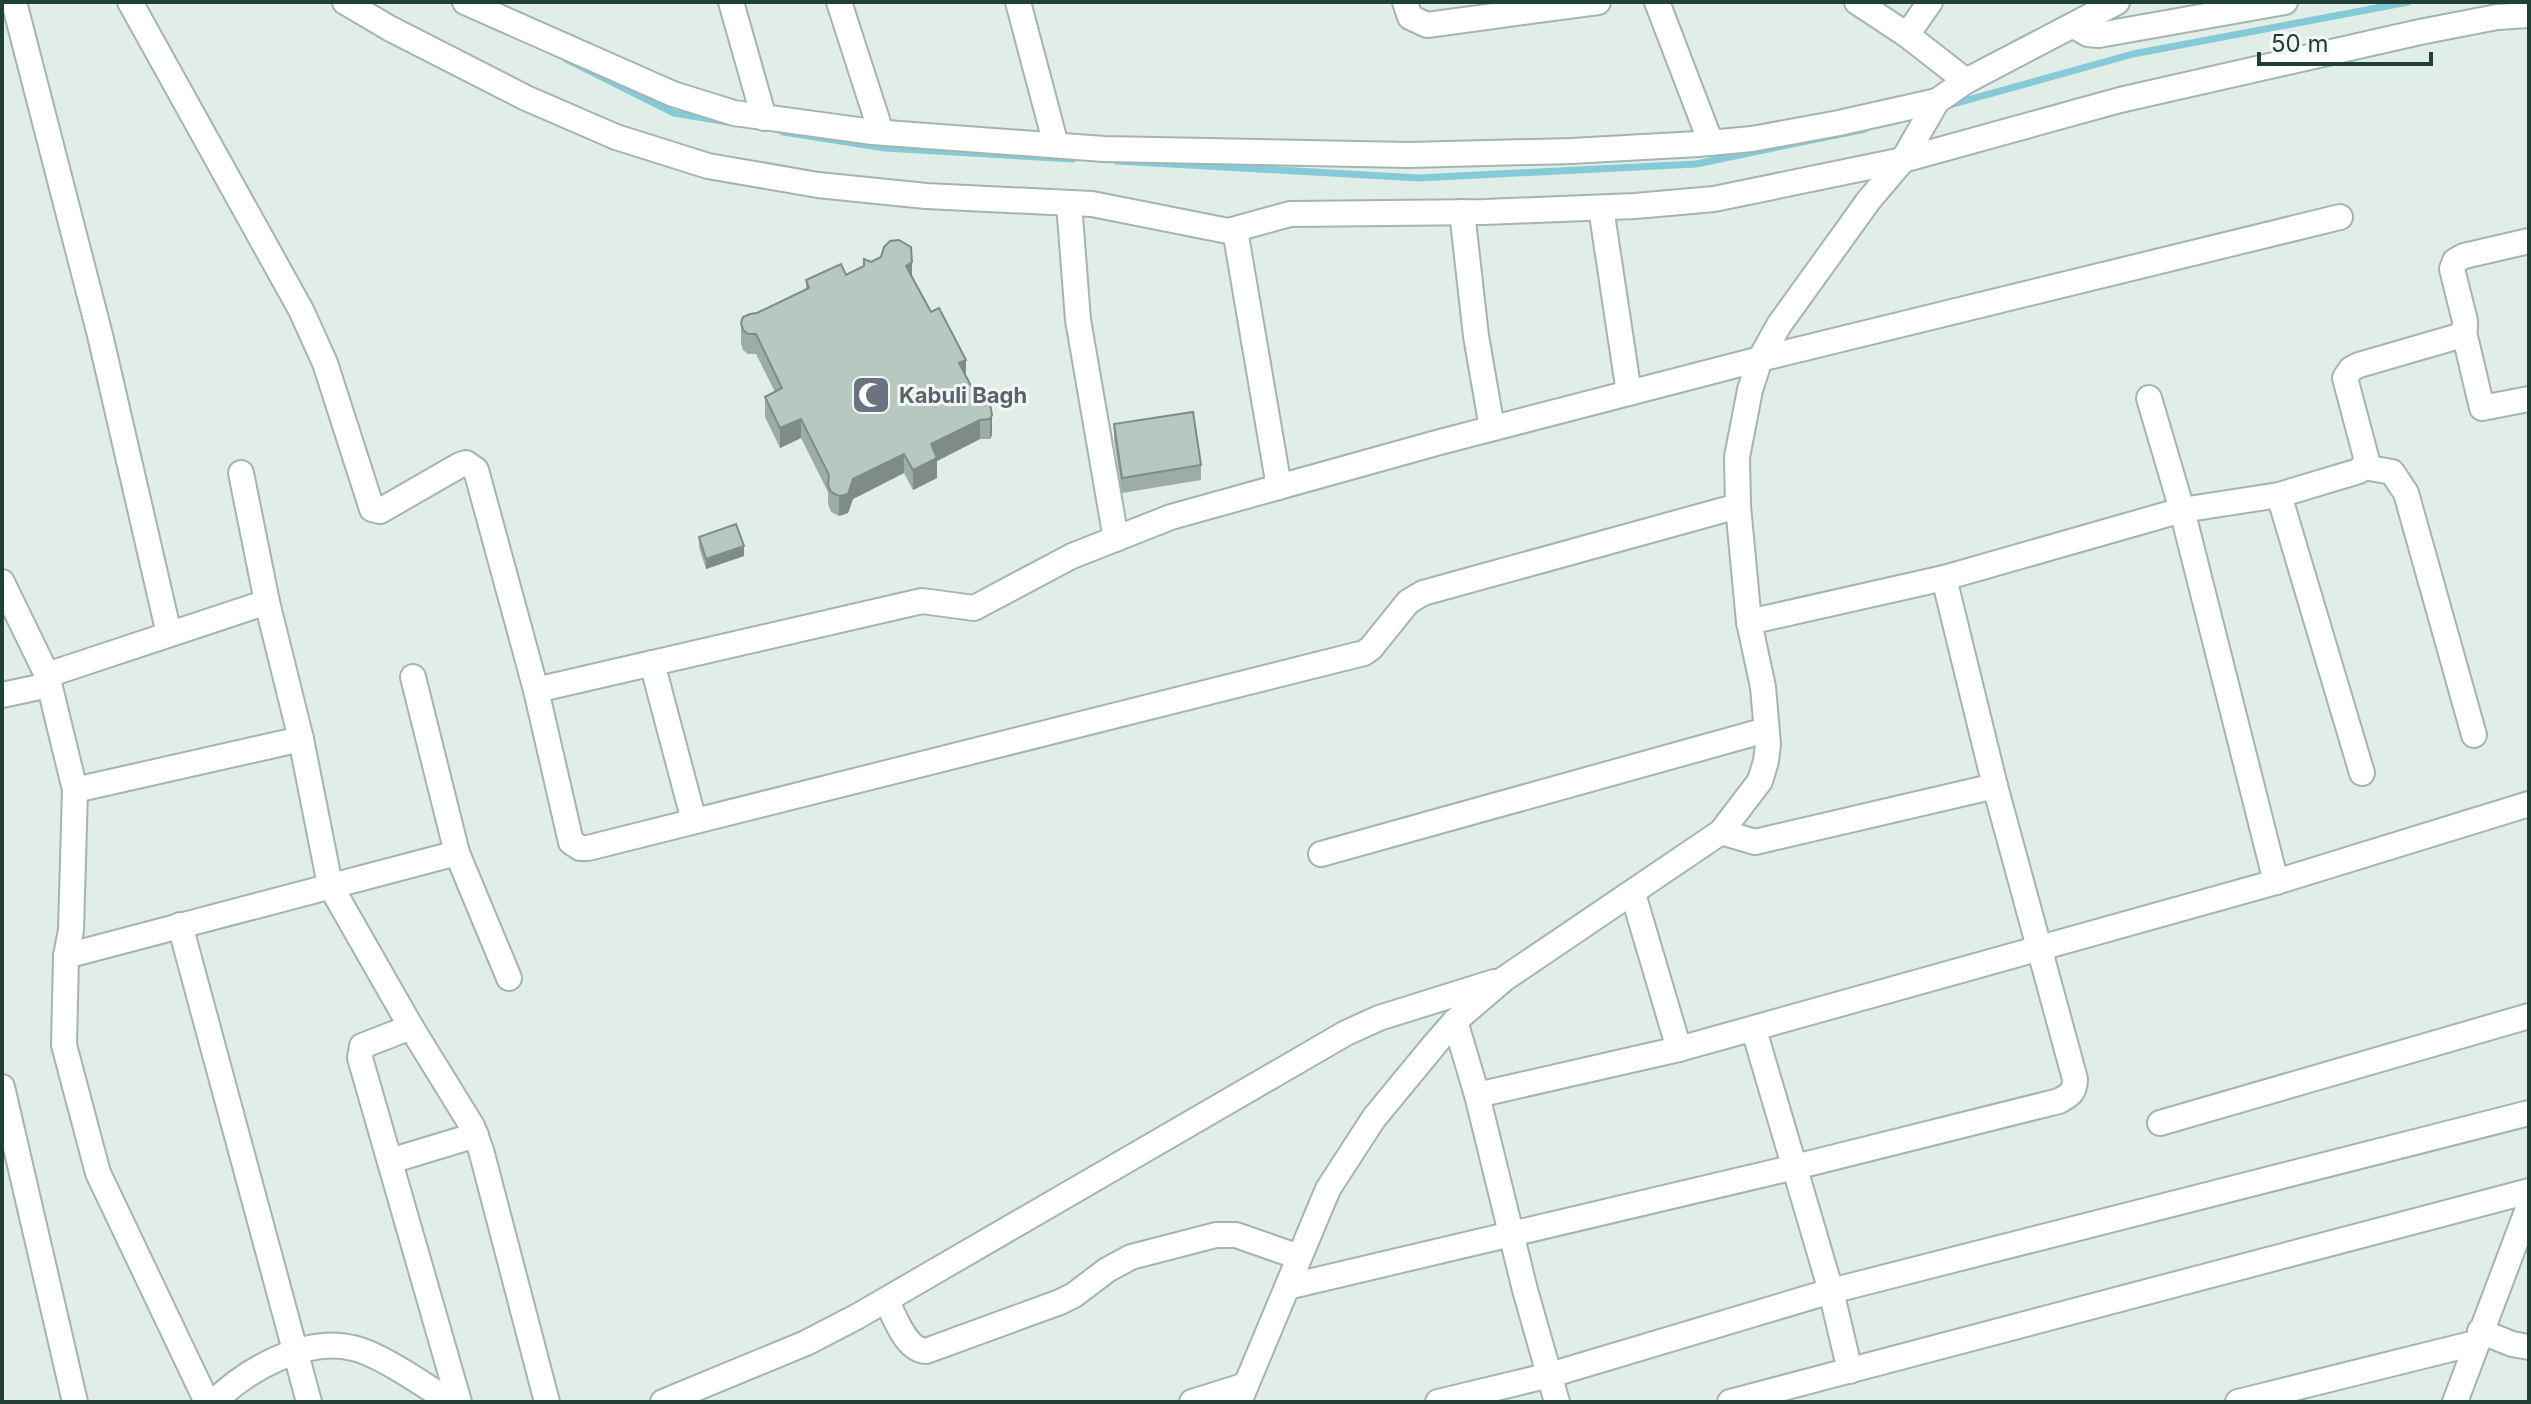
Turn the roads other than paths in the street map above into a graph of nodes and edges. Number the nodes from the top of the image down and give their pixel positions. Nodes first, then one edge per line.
1 (14, 2) edge
2 (130, 2) edge
3 (345, 2) edge
4 (465, 2) edge
5 (731, 2) edge
6 (839, 2) edge
7 (1018, 2) edge
8 (1405, 2) edge
9 (1598, 2) edge
10 (1657, 2) edge
11 (1857, 2) edge
12 (1930, 2) edge
13 (2117, 2) edge
14 (2285, 2) edge
15 (501, 10) edge
16 (2529, 15) edge
17 (2074, 26) junction
18 (1907, 35) junction
19 (1966, 81) junction
20 (1935, 104) junction
21 (764, 118) junction
22 (881, 132) junction
23 (1711, 143) junction
24 (1056, 145) junction
25 (1906, 154) junction
26 (1069, 203) junction
27 (1601, 208) junction
28 (1462, 212) junction
29 (2340, 217) dead end
30 (1235, 230) junction
31 (2529, 241) edge
32 (2464, 332) junction
33 (1760, 359) junction
34 (1629, 393) junction
35 (2149, 398) dead end
36 (2529, 399) edge
37 (1492, 428) junction
38 (2364, 467) junction
39 (241, 473) dead end
40 (1279, 487) junction
41 (2279, 495) junction
42 (1738, 506) junction
43 (2182, 510) junction
44 (1116, 539) junction
45 (1944, 578) junction
46 (2, 582) edge
47 (267, 602) junction
48 (1749, 622) junction
49 (169, 634) junction
50 (652, 663) junction
51 (413, 677) dead end
52 (48, 680) junction
53 (536, 690) junction
54 (2, 695) edge
55 (1766, 730) junction
56 (2474, 735) dead end
57 (301, 739) junction
58 (2362, 773) dead end
59 (1995, 786) junction
60 (75, 790) junction
61 (2529, 804) edge
62 (694, 821) junction
63 (1721, 832) junction
64 (457, 853) junction
65 (1321, 854) dead end
66 (2276, 882) junction
67 (330, 885) junction
68 (1633, 894) junction
69 (180, 925) junction
70 (2042, 950) junction
71 (66, 956) junction
72 (509, 978) dead end
73 (1504, 979) junction
74 (2529, 1016) edge
75 (1455, 1021) junction
76 (411, 1027) junction
77 (1754, 1030) junction
78 (1679, 1049) junction
79 (2, 1087) edge
80 (1477, 1095) junction
81 (2529, 1113) edge
82 (2160, 1123) dead end
83 (476, 1135) junction
84 (390, 1161) junction
85 (1795, 1167) junction
86 (2529, 1191) edge
87 (2529, 1206) edge
88 (1511, 1233) junction
89 (1299, 1257) junction
90 (1287, 1287) junction
91 (1831, 1291) junction
92 (886, 1300) junction
93 (2478, 1337) junction
94 (2529, 1347) edge
95 (296, 1351) junction
96 (1850, 1371) junction
97 (1550, 1375) junction
98 (428, 1394) edge
99 (708, 1394) edge
100 (1242, 1394) edge
101 (75, 1402) edge
102 (207, 1402) edge
103 (214, 1402) edge
104 (309, 1402) edge
105 (450, 1402) edge
106 (459, 1402) edge
107 (547, 1402) edge
108 (663, 1402) edge
109 (1192, 1402) edge
110 (1438, 1402) edge
111 (1557, 1402) edge
112 (1730, 1402) edge
113 (2238, 1402) edge
114 (2455, 1402) edge

1 - 49 street
2 - 53 street
3 - 26 street
4 - 15 street
5 - 21 street
6 - 22 street
7 - 24 street
8 - 9 street
10 - 23 street
11 - 18 street
12 - 18 street
13 - 17 street
14 - 17 street
15 - 21 street
16 - 25 street
17 - 19 street
18 - 19 street
19 - 20 street
20 - 23 street
20 - 25 street
21 - 22 street
22 - 24 street
23 - 24 street
25 - 27 street
25 - 33 street
26 - 30 street
26 - 44 street
27 - 28 street
27 - 34 street
28 - 30 street
28 - 37 street
29 - 33 street
30 - 40 street
31 - 32 street
32 - 36 street
32 - 38 street
33 - 34 street
33 - 42 street
34 - 37 street
35 - 43 street
37 - 40 street
38 - 41 street
38 - 56 street
39 - 47 street
40 - 44 street
41 - 43 street
41 - 58 street
42 - 48 street
42 - 62 street
43 - 45 street
43 - 66 street
44 - 50 street
45 - 48 street
45 - 59 street
46 - 52 street
47 - 49 street
47 - 57 street
48 - 55 street
49 - 52 street
50 - 53 street
50 - 62 street
51 - 64 street
52 - 54 street
52 - 60 street
53 - 62 street
55 - 63 street
55 - 65 street
57 - 60 street
57 - 67 street
59 - 63 street
59 - 70 street
60 - 71 street
61 - 66 street
63 - 68 street
64 - 67 street
64 - 72 street
66 - 70 street
67 - 69 street
67 - 76 street
68 - 73 street
68 - 78 street
69 - 71 street
69 - 95 street
70 - 77 street
70 - 85 street
71 - 102 street
73 - 75 street
73 - 92 street
74 - 82 street
75 - 80 street
75 - 89 street
76 - 83 street
76 - 84 street
77 - 78 street
77 - 85 street
78 - 80 street
79 - 101 street
80 - 88 street
81 - 91 street
83 - 84 street
83 - 107 street
84 - 106 street
85 - 88 street
85 - 91 street
86 - 96 street
87 - 93 street
88 - 90 street
88 - 97 street
89 - 90 street
89 - 92 street
90 - 100 street
91 - 96 street
91 - 97 street
92 - 99 street
93 - 94 street
93 - 113 street
93 - 114 street
95 - 98 street
95 - 103 street
95 - 104 street
96 - 112 street
97 - 110 street
97 - 111 street
98 - 105 street
99 - 108 street
100 - 109 street

